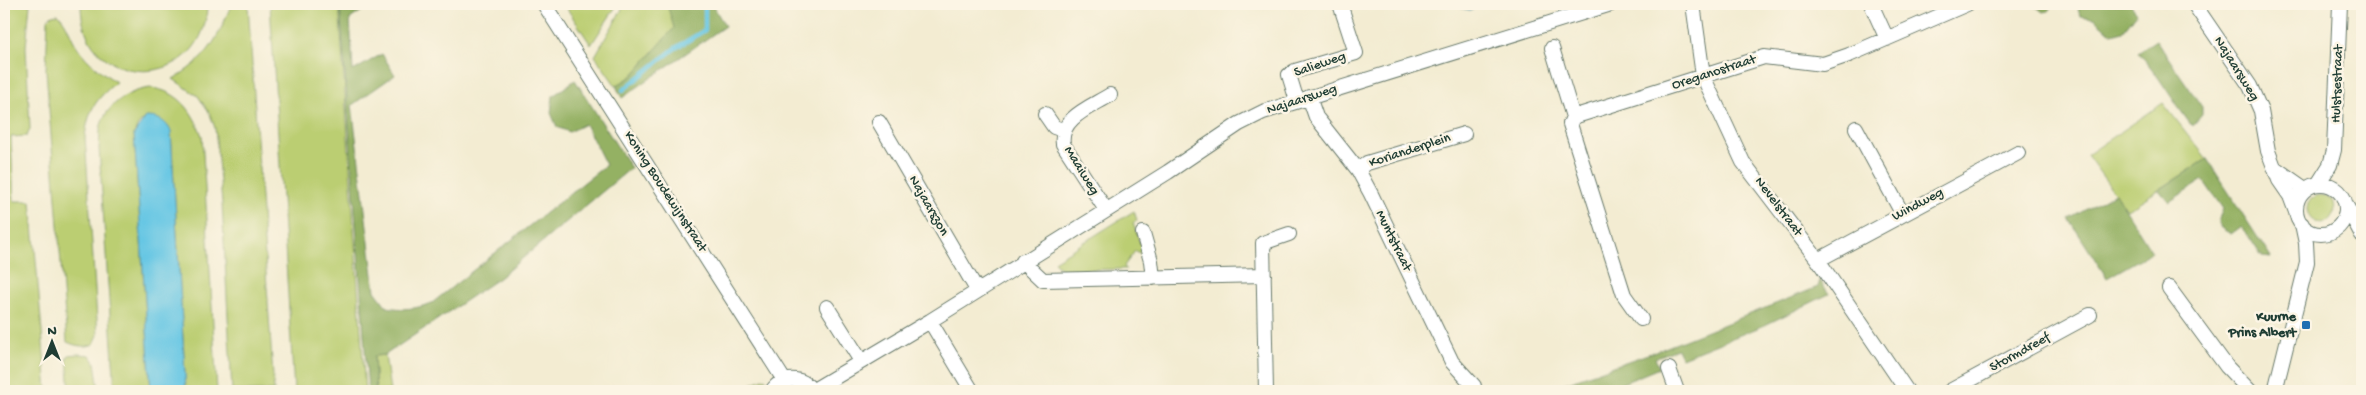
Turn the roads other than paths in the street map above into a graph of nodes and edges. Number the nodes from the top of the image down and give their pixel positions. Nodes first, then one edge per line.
1 (544, 4) edge
2 (1340, 4) edge
3 (1611, 4) edge
4 (1693, 4) edge
5 (1871, 4) edge
6 (1967, 4) edge
7 (2194, 4) edge
8 (2340, 4) edge
9 (1887, 39) junction
10 (1552, 48) dead end
11 (1703, 76) junction
12 (1110, 95) dead end
13 (1303, 99) junction
14 (1045, 114) dead end
15 (1573, 117) junction
16 (879, 122) dead end
17 (1856, 128) dead end
18 (1063, 130) junction
19 (1464, 134) dead end
20 (2018, 153) dead end
21 (2330, 164) junction
22 (2275, 168) junction
23 (1358, 170) junction
24 (2312, 186) junction
25 (2343, 199) junction
26 (1106, 210) junction
27 (1902, 213) junction
28 (2299, 218) junction
29 (2331, 231) junction
30 (1143, 233) dead end
31 (1289, 234) dead end
32 (2362, 235) edge
33 (2362, 239) edge
34 (1818, 260) junction
35 (1023, 261) junction
36 (2307, 262) junction
37 (1264, 275) junction
38 (1153, 278) junction
39 (2169, 288) dead end
40 (977, 290) junction
41 (827, 307) dead end
42 (2090, 315) dead end
43 (1641, 319) dead end
44 (930, 321) junction
45 (861, 360) junction
46 (1669, 368) dead end
47 (784, 380) junction
48 (1474, 386) dead end
49 (772, 391) edge
50 (812, 391) edge
51 (972, 391) edge
52 (1266, 391) edge
53 (1677, 391) edge
54 (1908, 391) edge
55 (1950, 391) edge
56 (2250, 391) edge
57 (2275, 391) edge

1 - 47 street, Koning Boudewijnstraat
2 - 13 street, Salieweg
3 - 13 street, Najaarsweg
4 - 11 street, Nevelstraat
5 - 9 street
6 - 9 street, Oreganostraat
7 - 22 street, Najaarsweg
8 - 21 street, Hulstsestraat
9 - 11 street, Oreganostraat
10 - 15 street
11 - 15 street, Oreganostraat
11 - 34 street, Nevelstraat
12 - 18 street, Maaiweg
13 - 23 street, Muntstraat
13 - 26 street, Najaarsweg
14 - 18 street, Maaiweg
15 - 43 street
16 - 40 street, Najaarszon
17 - 27 street
18 - 26 street, Maaiweg
19 - 23 street, Korianderplein
20 - 27 street, Windweg
21 - 24 street, Hulstsestraat
21 - 25 street, Hulstsestraat
22 - 24 street
22 - 28 street, Najaarsweg
23 - 48 street, Muntstraat
24 - 25 street
24 - 28 street
25 - 29 street
25 - 32 street, Hulstsestraat
26 - 35 street, Najaarsweg
27 - 34 street, Windweg
28 - 29 street
28 - 36 street
29 - 33 street
29 - 36 street
30 - 38 street
31 - 37 street
34 - 54 street, Nevelstraat
35 - 38 street
35 - 40 street, Najaarsweg
36 - 57 street
37 - 38 street
37 - 52 street
39 - 56 street
40 - 44 street, Najaarsweg
41 - 45 street
42 - 55 street, Stormdreef
44 - 45 street, Najaarsweg
44 - 51 street
45 - 50 street, Najaarsweg
46 - 53 street
47 - 49 street
47 - 50 street

